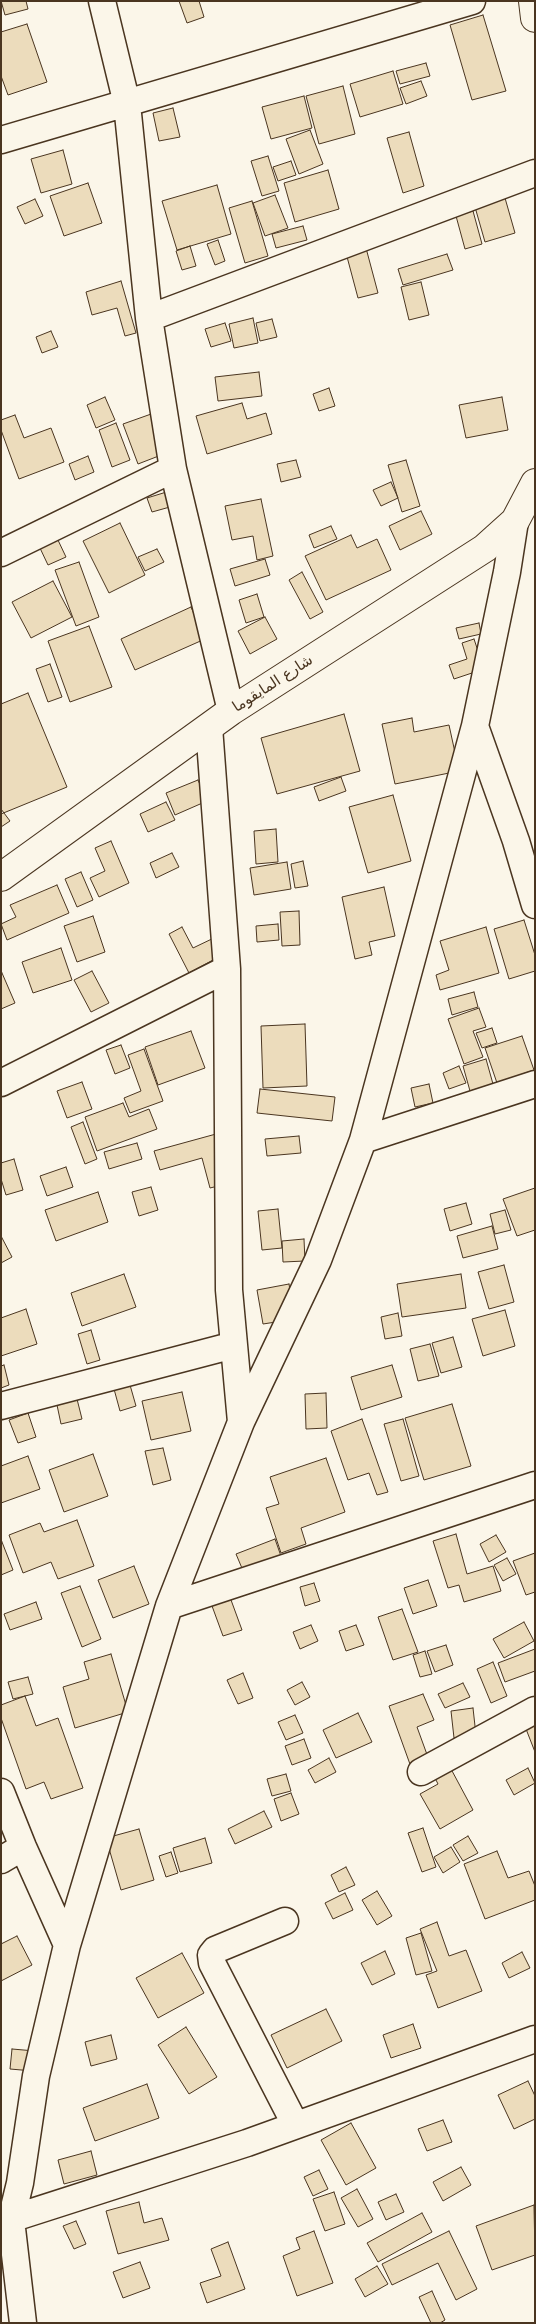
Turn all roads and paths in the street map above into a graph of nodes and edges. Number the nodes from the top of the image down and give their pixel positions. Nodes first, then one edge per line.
1 (102, 1) edge
2 (472, 1) edge
3 (533, 1) edge
4 (535, 18) edge
5 (127, 104) junction
6 (1, 140) edge
7 (535, 174) edge
8 (149, 318) junction
9 (173, 469) junction
10 (535, 483) edge
11 (515, 521) junction
12 (1, 553) edge
13 (232, 711) junction
14 (475, 726) junction
15 (210, 727) junction
16 (1, 877) edge
17 (535, 905) edge
18 (226, 969) junction
19 (1, 1083) edge
20 (535, 1084) edge
21 (363, 1140) junction
22 (234, 1345) junction
23 (1, 1406) edge
24 (241, 1422) junction
25 (535, 1484) edge
26 (169, 1606) junction
27 (535, 1710) edge
28 (421, 1772) dead end
29 (1, 1792) edge
30 (12, 1853) edge
31 (285, 1921) dead end
32 (67, 1945) junction
33 (535, 2039) edge
34 (295, 2124) junction
35 (6, 2221) edge
36 (23, 2323) edge

1 - 5 street
2 - 5 street
3 - 4 street
5 - 6 street
5 - 8 street
7 - 8 street
8 - 9 street
9 - 12 street
9 - 13 street
10 - 11 street, شارع المايقوما
11 - 13 street, شارع المايقوما
11 - 14 street
13 - 15 street, شارع المايقوما
14 - 17 street
14 - 21 street
15 - 16 street, شارع المايقوما
15 - 18 street
18 - 19 street
18 - 22 street
20 - 21 street
21 - 24 street
22 - 23 street
22 - 24 street
24 - 26 street
25 - 26 street
26 - 32 street
27 - 28 street
29 - 30 street
30 - 32 street
31 - 34 street
32 - 35 street
33 - 34 street
34 - 35 street
35 - 36 street

